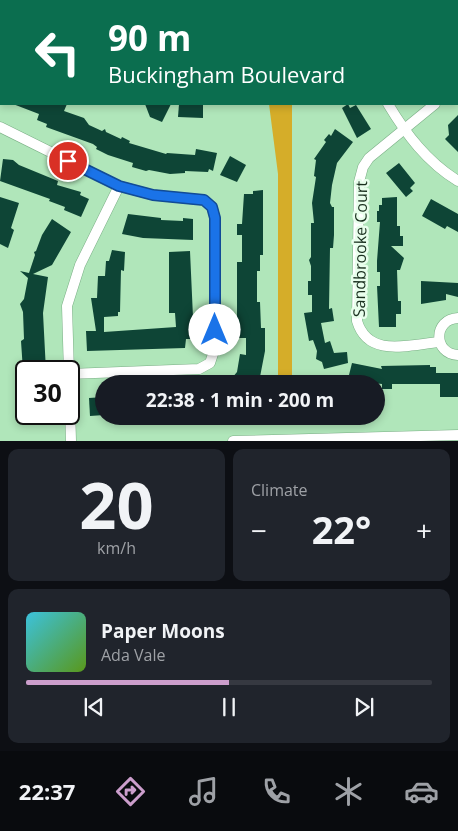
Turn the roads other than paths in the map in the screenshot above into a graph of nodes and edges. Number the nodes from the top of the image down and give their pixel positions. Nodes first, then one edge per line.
1 (389, 105) edge
2 (434, 105) edge
3 (0, 127) edge
4 (403, 129) junction
5 (458, 181) edge
6 (119, 186) junction
7 (458, 318) edge
8 (439, 342) junction
9 (458, 355) edge
10 (69, 360) edge
11 (80, 374) edge
12 (71, 425) edge
13 (458, 435) edge
14 (358, 439) edge
15 (71, 441) edge
16 (233, 441) edge

1 - 4 street
2 - 4 street
3 - 6 street
4 - 5 street
4 - 8 street, Sandbrooke Court
6 - 10 street
6 - 11 street
7 - 8 street
8 - 9 street
12 - 15 street
13 - 14 street
14 - 16 street

